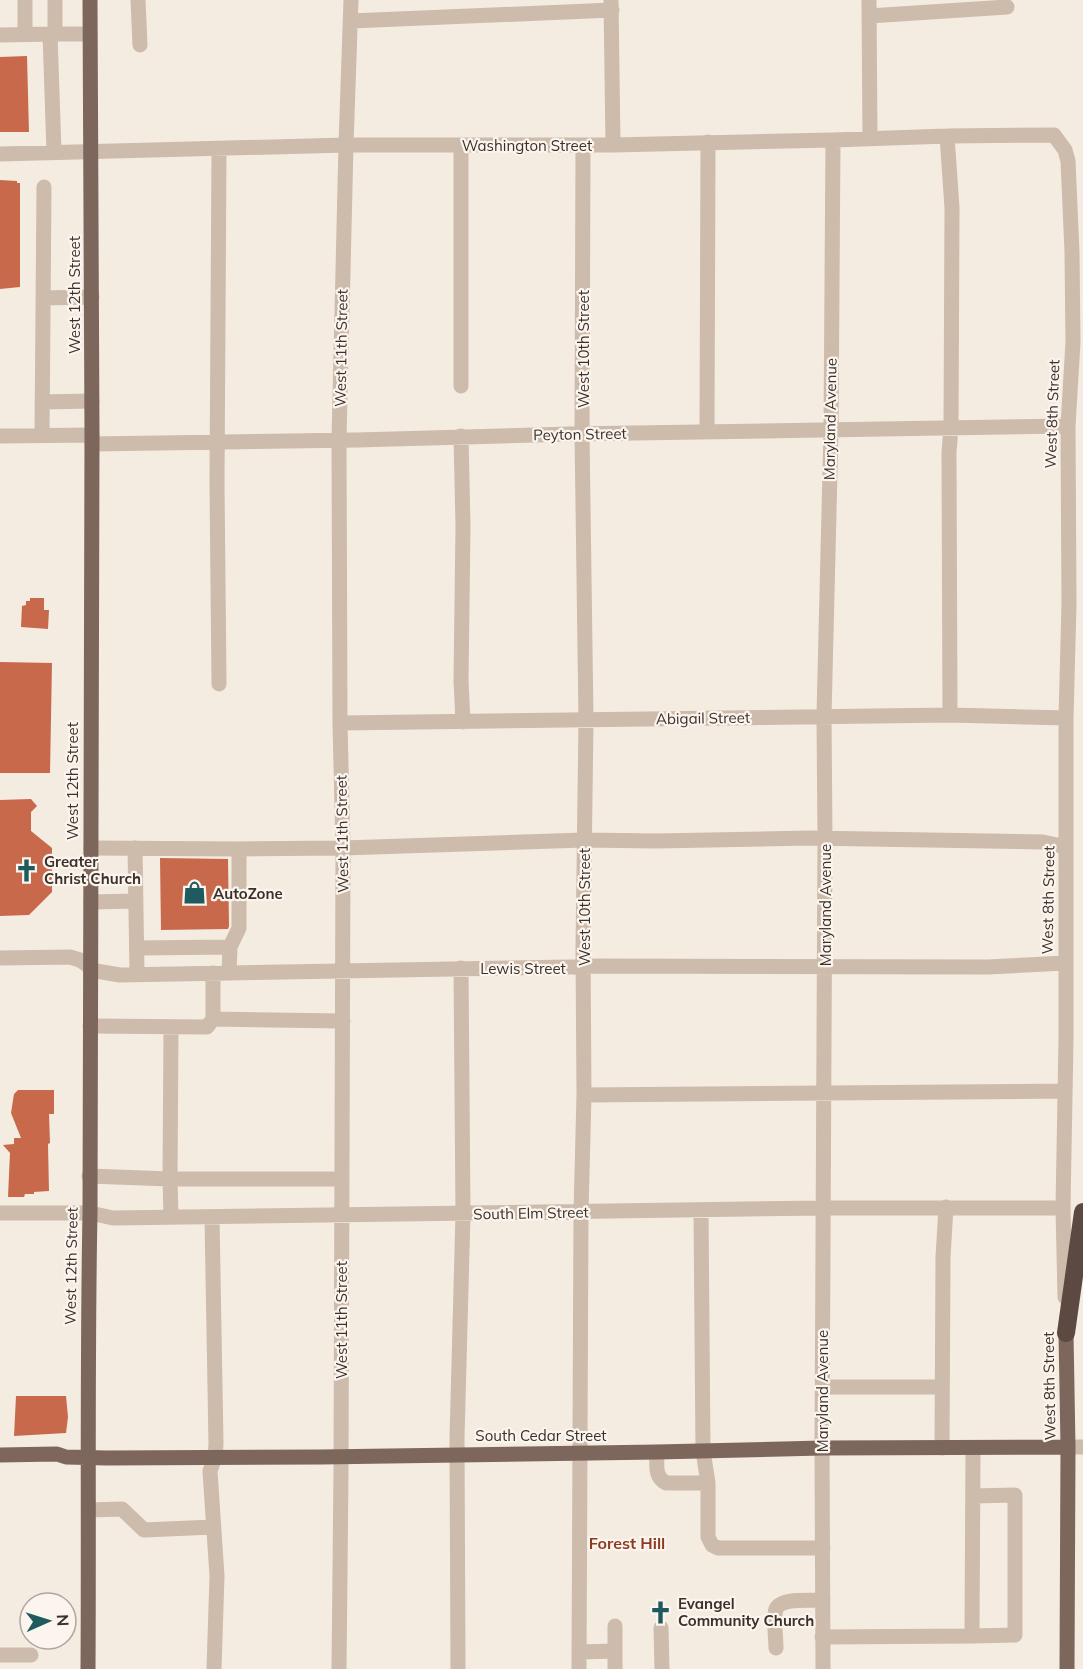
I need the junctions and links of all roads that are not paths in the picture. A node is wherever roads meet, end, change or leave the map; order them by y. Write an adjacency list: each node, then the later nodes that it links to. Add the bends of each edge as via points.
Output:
1 (25, 0): 11 (street)
2 (55, 0): 12 (street)
3 (90, 0): 13 (main road, West 12th Street)
4 (138, 0): 15 (street)
5 (351, 0): 10 (street, West 11th Street)
6 (869, 0): 9 (street)
7 (612, 5): 10 (street); 24 (street)
8 (1006, 7): 9 (street)
9 (869, 16): 18 (street)
10 (351, 21): 21 (street, West 11th Street)
11 (25, 34): 12 (street); 14 (street)
12 (53, 34): 13 (street); 27 (street)
13 (90, 34): 26 (main road, West 12th Street)
14 (0, 35)
15 (140, 45)
16 (1054, 135): 17 (street, Washington Street); 35 (street, West 8th Street, via 1068,161 1072,252)
17 (947, 136): 18 (street, Washington Street); 36 (street, via 952,208)
18 (870, 138): 19 (street, Washington Street)
19 (833, 140): 20 (street, Washington Street); 37 (street, Maryland Avenue)
20 (708, 142): 24 (street, Washington Street); 38 (street)
21 (346, 145): 22 (street, Washington Street); 25 (street, Washington Street); 43 (street, West 11th Street)
22 (461, 145): 23 (street, Washington Street); 32 (street)
23 (583, 145): 24 (street, Washington Street); 39 (street, West 10th Street)
24 (613, 145)
25 (219, 149): 26 (street, Washington Street); 45 (street)
26 (91, 151): 27 (street, Washington Street); 30 (main road, West 12th Street)
27 (54, 152): 28 (street, Washington Street)
28 (0, 154)
29 (44, 187): 31 (street)
30 (92, 297): 31 (street); 33 (main road, West 12th Street)
31 (43, 298): 34 (street)
32 (461, 386)
33 (92, 401): 34 (street); 44 (main road, West 12th Street)
34 (42, 402): 40 (street)
35 (1068, 426): 36 (street, Peyton Street); 49 (street, West 8th Street)
36 (951, 428): 37 (street, Peyton Street); 47 (street)
37 (831, 430): 38 (street, Peyton Street); 48 (street, Maryland Avenue)
38 (707, 431): 39 (street, Peyton Street)
39 (582, 434): 42 (street, Peyton Street); 50 (street, West 10th Street)
40 (42, 435): 41 (street, Peyton Street); 44 (street, Peyton Street)
41 (0, 436)
42 (461, 436): 43 (street, Peyton Street); 51 (street)
43 (339, 439): 45 (street, Peyton Street); 52 (street, West 11th Street)
44 (92, 440): 45 (street, Peyton Street); 56 (main road, West 12th Street)
45 (218, 442): 46 (street)
46 (219, 684)
47 (950, 715): 48 (street, Abigail Street); 49 (street, Abigail Street)
48 (824, 716): 50 (street, Abigail Street); 53 (street, Maryland Avenue)
49 (1066, 718): 55 (street, West 8th Street)
50 (585, 720): 51 (street, Abigail Street); 54 (street, West 10th Street)
51 (463, 722): 52 (street, Abigail Street)
52 (340, 723): 58 (street, West 11th Street)
53 (825, 839): 54 (street); 55 (street, via 1043,842); 68 (street, Maryland Avenue)
54 (584, 840): 58 (street); 67 (street, West 10th Street)
55 (1066, 847): 65 (street, West 8th Street)
56 (91, 848): 57 (street); 61 (main road, West 12th Street)
57 (135, 848): 59 (street); 60 (street)
58 (343, 848): 59 (street); 70 (street, West 11th Street)
59 (239, 849): 62 (street, via 239,928)
60 (136, 901): 61 (street); 63 (street)
61 (91, 902): 66 (main road, West 12th Street)
62 (230, 947): 63 (street); 71 (street)
63 (137, 948): 72 (street)
64 (0, 958): 66 (street, Lewis Street, via 70,957)
65 (1065, 963): 68 (street, Lewis Street, via 988,967); 78 (street, West 8th Street)
66 (90, 966): 72 (street, Lewis Street, via 96,971); 76 (main road, West 12th Street)
67 (584, 966): 68 (street, Lewis Street); 69 (street, Lewis Street); 80 (street, West 10th Street)
68 (824, 966): 79 (street, Maryland Avenue)
69 (461, 968): 70 (street, Lewis Street); 92 (street)
70 (343, 971): 71 (street, Lewis Street); 75 (street, West 11th Street)
71 (229, 973): 73 (street, Lewis Street)
72 (137, 974): 73 (street, Lewis Street)
73 (213, 974): 74 (street)
74 (213, 1019): 75 (street); 77 (street, via 207,1027)
75 (343, 1021): 83 (street, West 11th Street)
76 (90, 1026): 77 (street); 81 (main road, West 12th Street)
77 (171, 1027): 82 (street)
78 (1064, 1091): 79 (street); 86 (street, West 8th Street)
79 (823, 1094): 80 (street); 85 (street, Maryland Avenue)
80 (584, 1095): 88 (street, West 10th Street)
81 (89, 1176): 82 (street); 90 (main road, West 12th Street)
82 (170, 1179): 83 (street); 94 (street)
83 (342, 1179): 93 (street, West 11th Street)
84 (946, 1207): 85 (street, South Elm Street); 86 (street, South Elm Street); 98 (street)
85 (824, 1208): 87 (street, South Elm Street); 97 (street, Maryland Avenue)
86 (1063, 1208): 96 (street, West 8th Street)
87 (701, 1210): 88 (street, South Elm Street); 103 (street)
88 (581, 1212): 92 (street, South Elm Street); 105 (street, West 10th Street)
89 (1083, 1212): 96 (highway)
90 (90, 1213): 91 (street, South Elm Street); 94 (street, South Elm Street, via 113,1218); 109 (main road, West 12th Street)
91 (0, 1214)
92 (464, 1214): 93 (street, South Elm Street); 106 (street)
93 (341, 1216): 95 (street, South Elm Street); 108 (street, West 11th Street)
94 (171, 1217): 95 (street, South Elm Street)
95 (212, 1217): 110 (street)
96 (1066, 1333): 99 (main road, West 8th Street)
97 (822, 1387): 98 (street); 100 (street, Maryland Avenue)
98 (942, 1387): 101 (street)
99 (1075, 1447): 102 (main road, South Cedar Street); 134 (main road, West 8th Street)
100 (822, 1448): 101 (main road, South Cedar Street); 103 (main road, South Cedar Street); 115 (street, Maryland Avenue)
101 (942, 1448): 102 (main road, South Cedar Street)
102 (973, 1448): 112 (street)
103 (703, 1451): 104 (main road, South Cedar Street); 111 (street)
104 (657, 1452): 105 (main road, South Cedar Street); 111 (street, via 657,1475 661,1481)
105 (580, 1453): 106 (main road, South Cedar Street); 123 (street, West 10th Street)
106 (457, 1454): 108 (main road, South Cedar Street); 129 (street)
107 (0, 1455): 109 (main road, South Cedar Street)
108 (341, 1456): 110 (main road, South Cedar Street); 128 (street, West 11th Street)
109 (89, 1457): 110 (main road, South Cedar Street); 113 (main road, West 12th Street)
110 (215, 1457): 114 (street, via 210,1471)
111 (708, 1483): 115 (street, via 708,1537 712,1545)
112 (973, 1496): 119 (street); 119 (street, via 1015,1495 1015,1635)
113 (89, 1510): 114 (street, via 123,1509 144,1530); 126 (main road, West 12th Street)
114 (213, 1527): 127 (street, via 217,1576)
115 (823, 1548): 116 (street, Maryland Avenue)
116 (823, 1600): 120 (street, Maryland Avenue); 121 (street, via 789,1600 780,1604 776,1609)
117 (615, 1626): 122 (street)
118 (662, 1628): 132 (street)
119 (972, 1636): 120 (street)
120 (822, 1637): 133 (street, Maryland Avenue)
121 (776, 1648)
122 (615, 1651): 123 (street); 131 (street)
123 (579, 1652): 130 (street, West 10th Street)
124 (0, 1655): 125 (street)
125 (31, 1655)
126 (88, 1669)
127 (214, 1669)
128 (339, 1669)
129 (458, 1669)
130 (579, 1669)
131 (615, 1669)
132 (662, 1669)
133 (823, 1669)
134 (1067, 1669)

